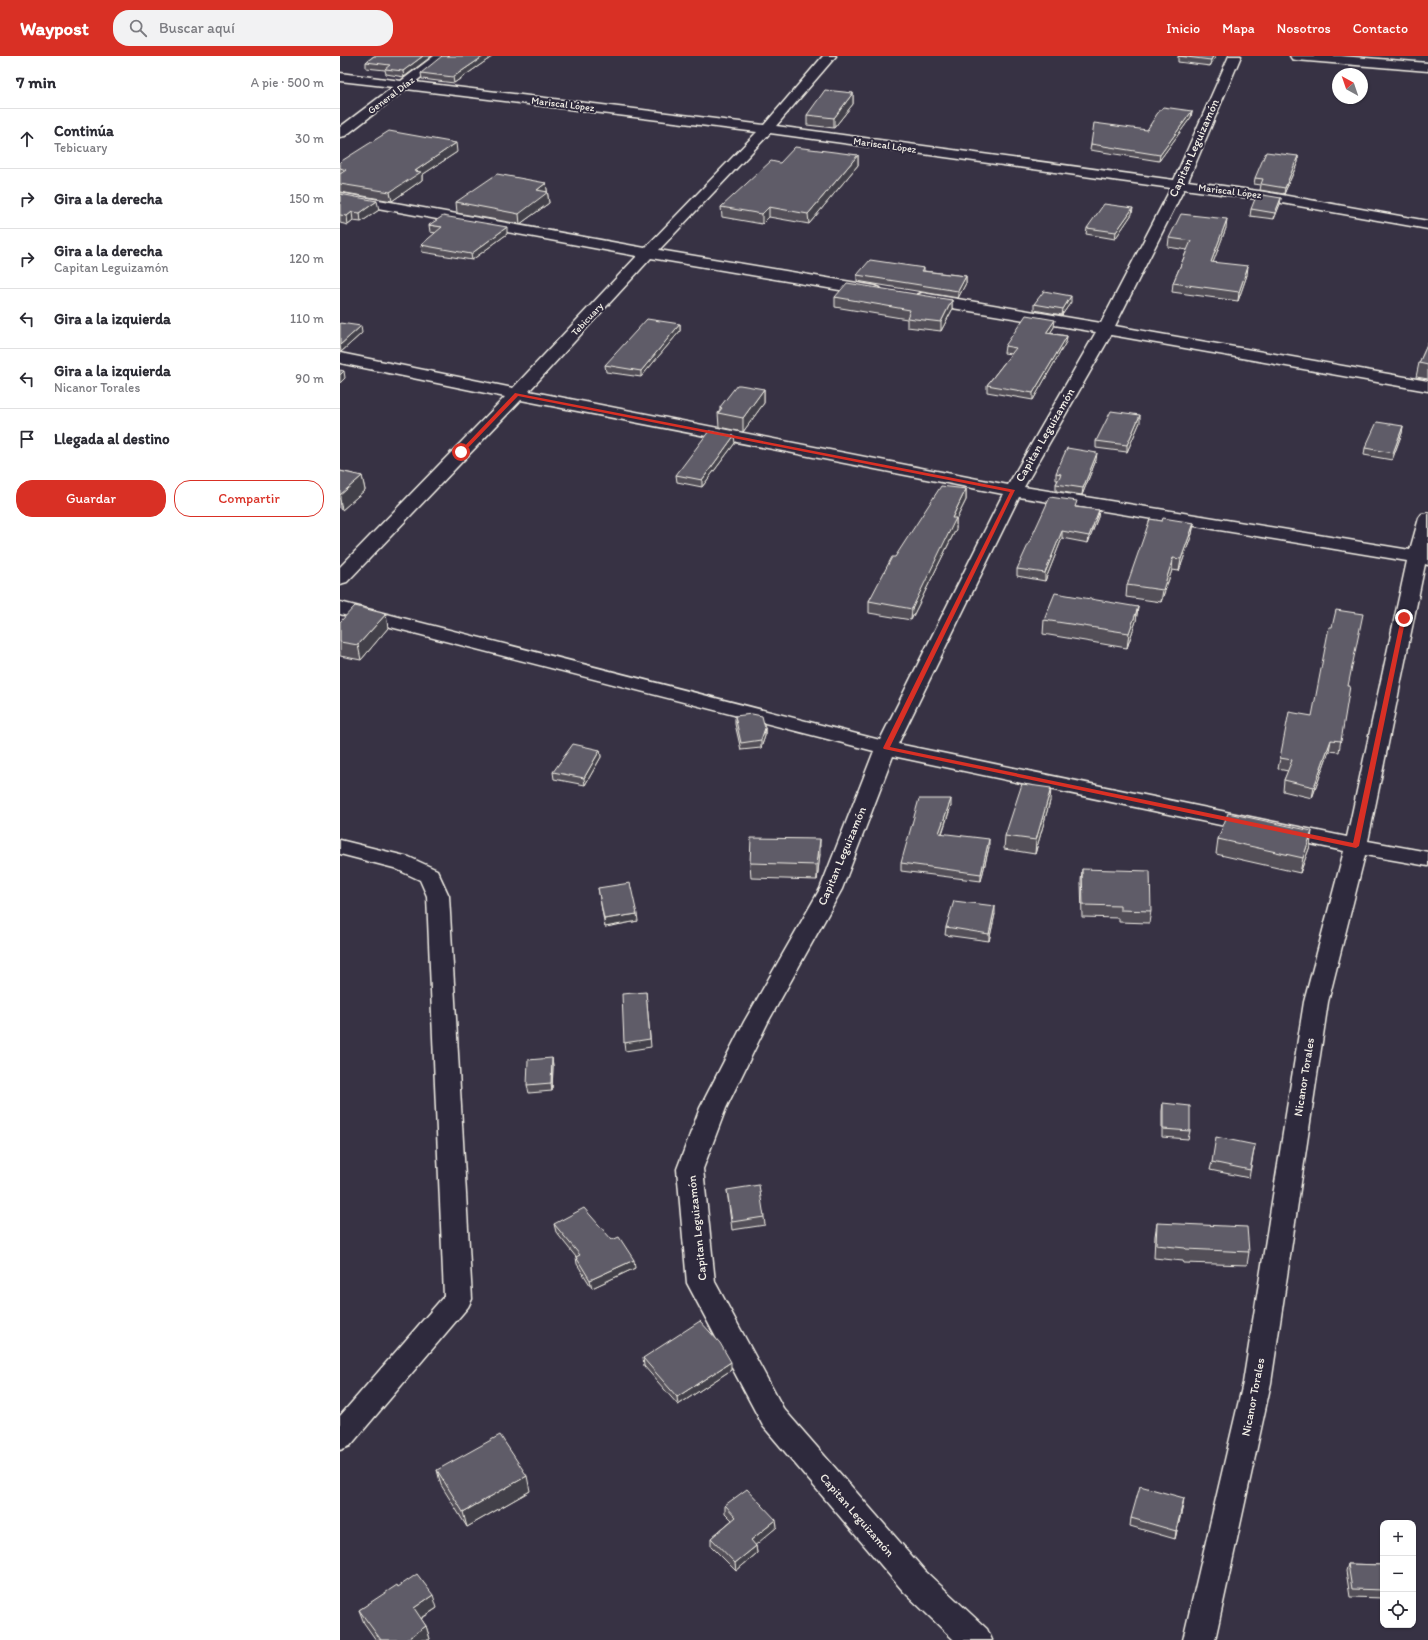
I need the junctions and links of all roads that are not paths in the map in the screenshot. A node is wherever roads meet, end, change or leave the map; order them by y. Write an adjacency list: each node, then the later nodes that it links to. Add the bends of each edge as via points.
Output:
1 (442, 56): 7 (street, General Díaz)
2 (830, 56): 8 (street, Tebicuary)
3 (1235, 56): 10 (street, Capitan Leguizamón)
4 (1296, 56): 5 (street)
5 (1428, 67)
6 (340, 77): 7 (street, Mariscal López)
7 (405, 84): 8 (street, Mariscal López); 9 (street, General Díaz)
8 (767, 129): 10 (street, Mariscal López); 13 (street, Tebicuary)
9 (340, 133)
10 (1178, 185): 12 (street, Mariscal López, via 1265,196); 16 (street, Capitan Leguizamón)
11 (340, 197): 13 (street)
12 (1428, 225)
13 (648, 253): 14 (street); 19 (street, Tebicuary)
14 (889, 293)
15 (904, 295): 16 (street)
16 (1106, 329): 18 (street); 20 (street, Capitan Leguizamón)
17 (340, 358): 19 (street)
18 (1428, 386)
19 (517, 394): 20 (street); 23 (street, Tebicuary)
20 (1013, 491): 22 (street); 25 (street, Capitan Leguizamón)
21 (1428, 518): 22 (street, Nicanor Torales)
22 (1422, 559): 26 (street, Nicanor Torales)
23 (340, 578)
24 (340, 608): 25 (street)
25 (886, 748): 26 (street); 30 (street, Capitan Leguizamón, via 831,889 756,1022 716,1100 690,1169 701,1283 773,1417 914,1581)
26 (1356, 846): 28 (street); 31 (street, Nicanor Torales, via 1316,1002 1257,1383)
27 (340, 847): 29 (street, via 401,862 429,876 438,896 458,1299)
28 (1428, 858)
29 (340, 1437)
30 (976, 1640)
31 (1199, 1640)

